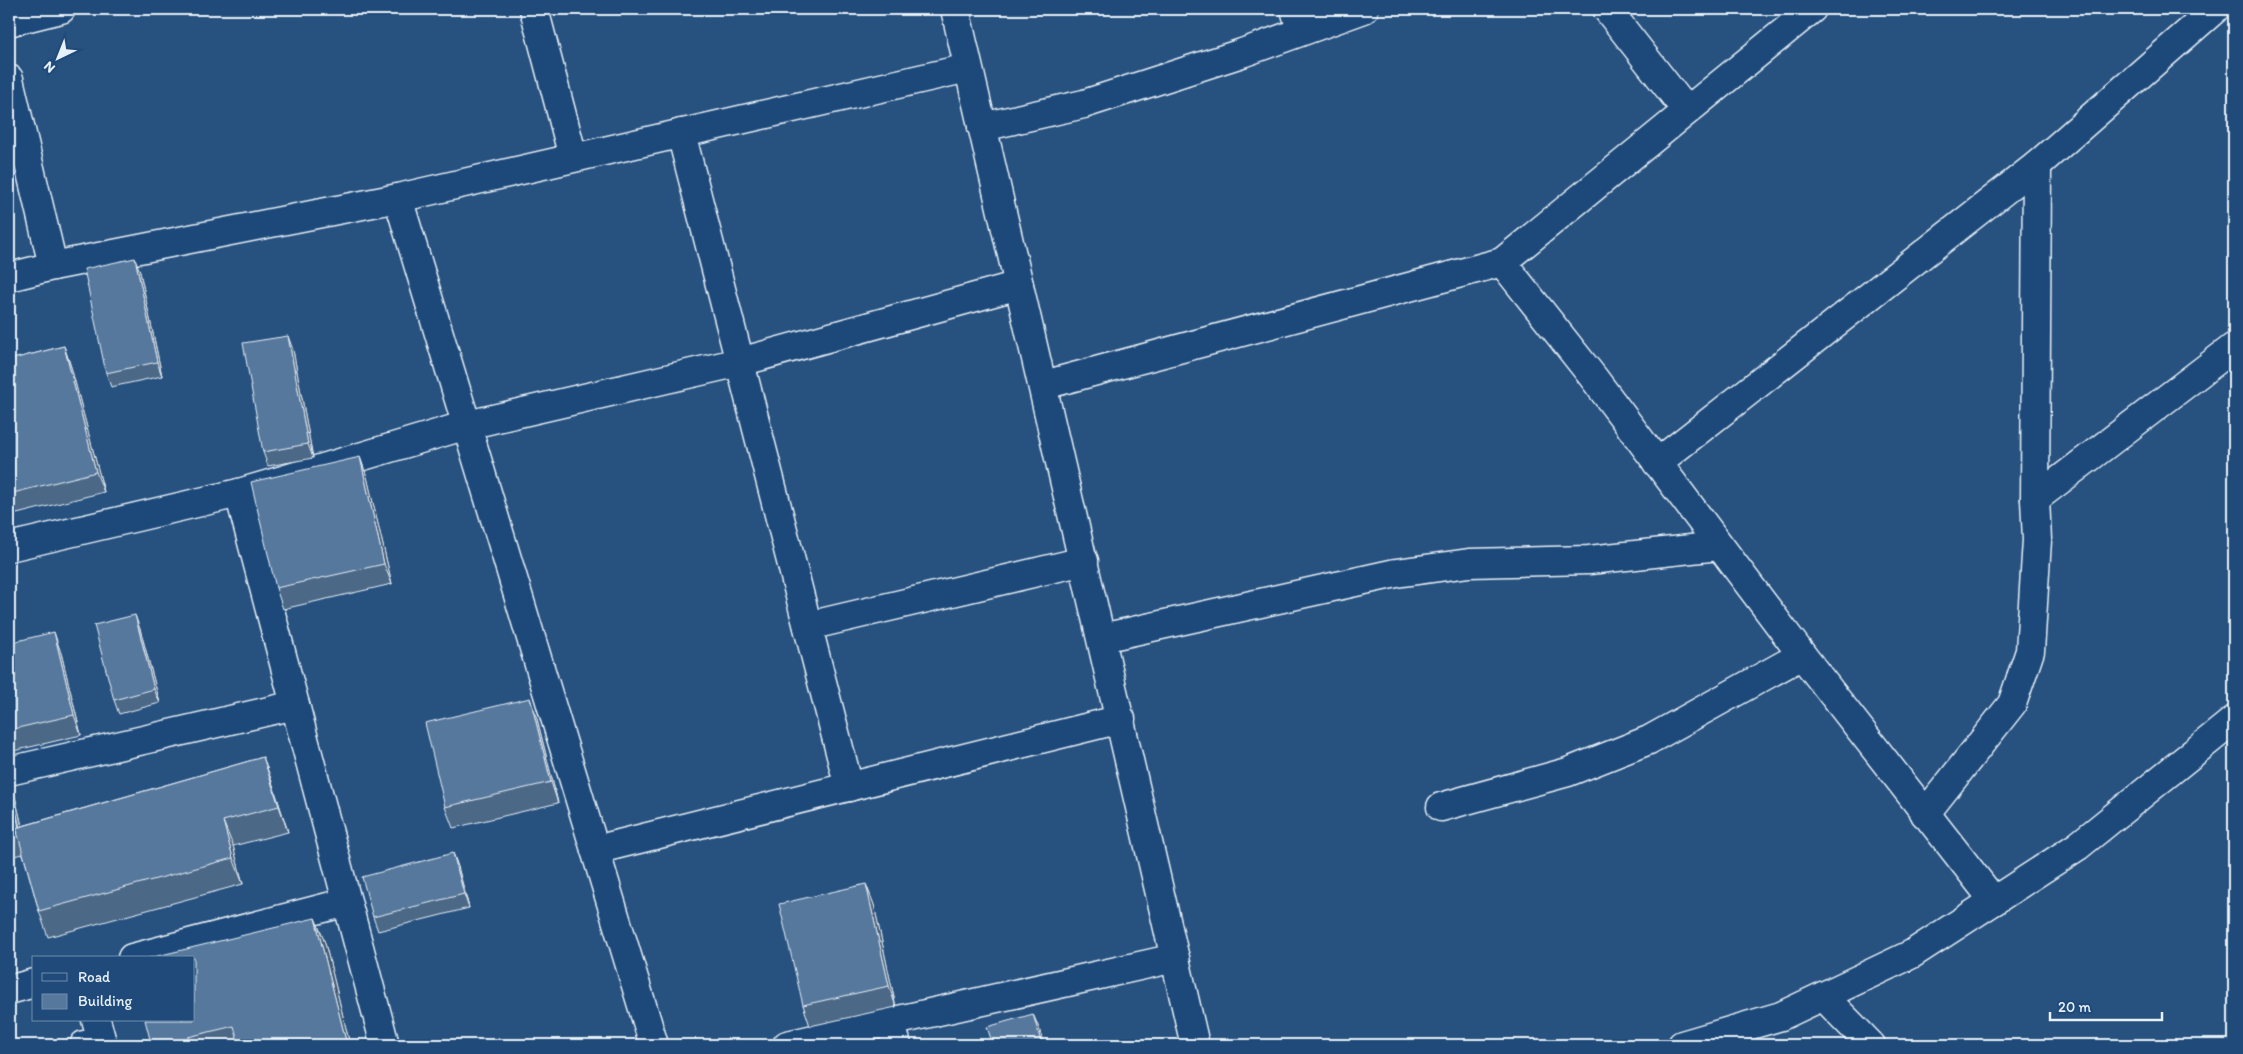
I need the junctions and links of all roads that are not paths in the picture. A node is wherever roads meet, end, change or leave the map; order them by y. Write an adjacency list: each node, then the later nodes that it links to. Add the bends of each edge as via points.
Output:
1 (61, 9): 9 (street)
2 (534, 9): 15 (street)
3 (955, 9): 10 (street)
4 (1364, 9): 8 (street)
5 (1607, 9): 12 (street)
6 (1812, 9): 12 (street)
7 (2216, 9): 16 (street)
8 (1298, 20): 13 (street, via 1084,104)
9 (9, 22)
10 (968, 68): 13 (street); 14 (street)
11 (9, 79): 19 (street)
12 (1686, 110): 18 (street)
13 (982, 127): 21 (street)
14 (682, 133): 15 (street); 23 (street)
15 (573, 157): 17 (street)
16 (2037, 165): 26 (street); 28 (street)
17 (398, 198): 19 (street); 25 (street)
18 (1502, 262): 24 (street); 26 (street)
19 (54, 266): 20 (street)
20 (9, 277)
21 (1019, 285): 23 (street); 24 (street)
22 (2234, 347): 28 (street)
23 (740, 362): 25 (street); 32 (street)
24 (1044, 385): 31 (street)
25 (467, 425): 27 (street); 42 (street)
26 (1657, 463): 29 (street)
27 (239, 493): 30 (street); 35 (street)
28 (2036, 500): 41 (street, via 2038,540 2030,650 2012,704)
29 (1719, 546): 33 (street, via 1589,560 1469,563 1396,573); 34 (street)
30 (9, 547)
31 (1084, 561): 32 (street); 33 (street)
32 (808, 626): 39 (street)
33 (1102, 638): 36 (street)
34 (1802, 655): 40 (street, via 1649,740 1568,772); 41 (street)
35 (295, 705): 38 (street); 44 (street)
36 (1121, 719): 39 (street); 46 (street)
37 (2234, 720): 43 (street, via 2078,846)
38 (9, 771)
39 (850, 787): 42 (street)
40 (1441, 807)
41 (1925, 814): 43 (street)
42 (595, 850): 54 (street)
43 (1994, 901): 49 (street, via 1912,954)
44 (347, 902): 45 (street); 53 (street)
45 (140, 956)
46 (1175, 958): 51 (street); 56 (street)
47 (32, 984): 48 (street)
48 (9, 990)
49 (1823, 996): 57 (street, via 1781,1016); 58 (street)
50 (97, 1022): 52 (street, via 102,1042)
51 (894, 1033): 55 (street)
52 (84, 1045)
53 (385, 1045)
54 (654, 1045)
55 (787, 1045)
56 (1195, 1045)
57 (1682, 1045)
58 (1871, 1045)

